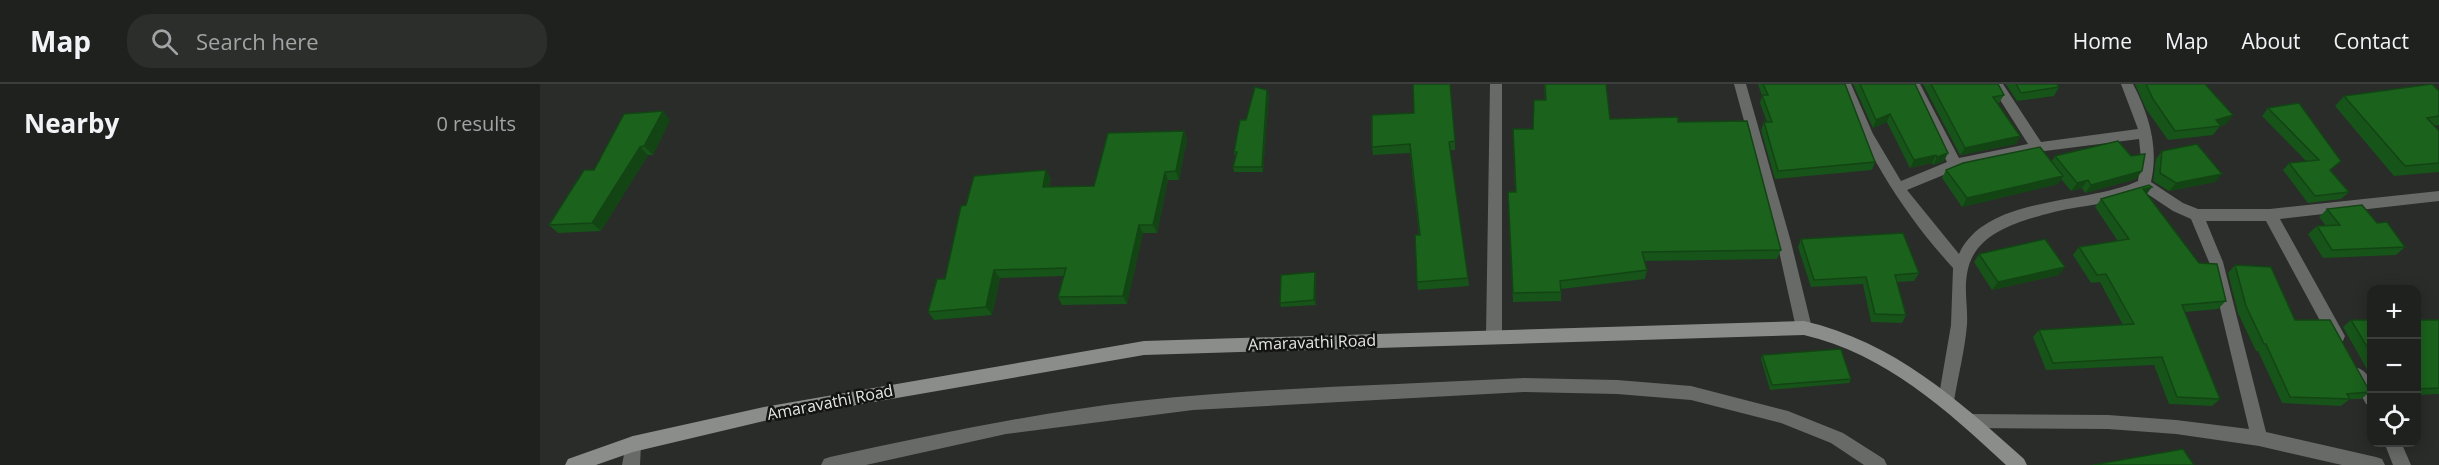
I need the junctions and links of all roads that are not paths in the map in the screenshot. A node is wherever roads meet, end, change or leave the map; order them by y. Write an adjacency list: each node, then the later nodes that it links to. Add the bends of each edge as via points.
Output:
1 (1496, 84): 17 (street)
2 (1740, 84): 16 (street)
3 (1845, 84): 11 (street, via 1875,150)
4 (1914, 84): 9 (street)
5 (1996, 84): 8 (street)
6 (2127, 84): 7 (street)
7 (2146, 133): 8 (street); 10 (street, via 2149,168)
8 (2037, 147): 9 (street)
9 (1955, 164): 11 (street)
10 (2144, 184): 13 (street); 15 (street, via 2130,192 2088,198 1996,225 1980,234 1969,247)
11 (1898, 188): 15 (street, via 1923,225)
12 (2439, 196): 14 (street)
13 (2197, 215): 14 (street); 21 (street, via 2216,262)
14 (2270, 215): 18 (street)
15 (1961, 267): 19 (street, via 1958,326)
16 (1804, 328): 17 (main road, Amaravathi Road); 19 (main road, Amaravathi Road, via 1861,346 1901,368)
17 (1494, 336): 22 (main road, Amaravathi Road, via 1144,348 851,398)
18 (2369, 393)
19 (1946, 401): 20 (main road, Amaravathi Road)
20 (1970, 421): 21 (street, via 2108,422); 28 (main road, Amaravathi Road)
21 (2259, 438): 29 (street)
22 (633, 444): 24 (main road, Amaravathi Road); 25 (street)
23 (2394, 447): 30 (street)
24 (574, 465)
25 (631, 465)
26 (830, 465): 27 (street, via 1006,428 1136,408 1524,385 1691,393 1782,416 1837,438)
27 (1878, 465)
28 (2018, 465)
29 (2376, 465)
30 (2402, 465)

